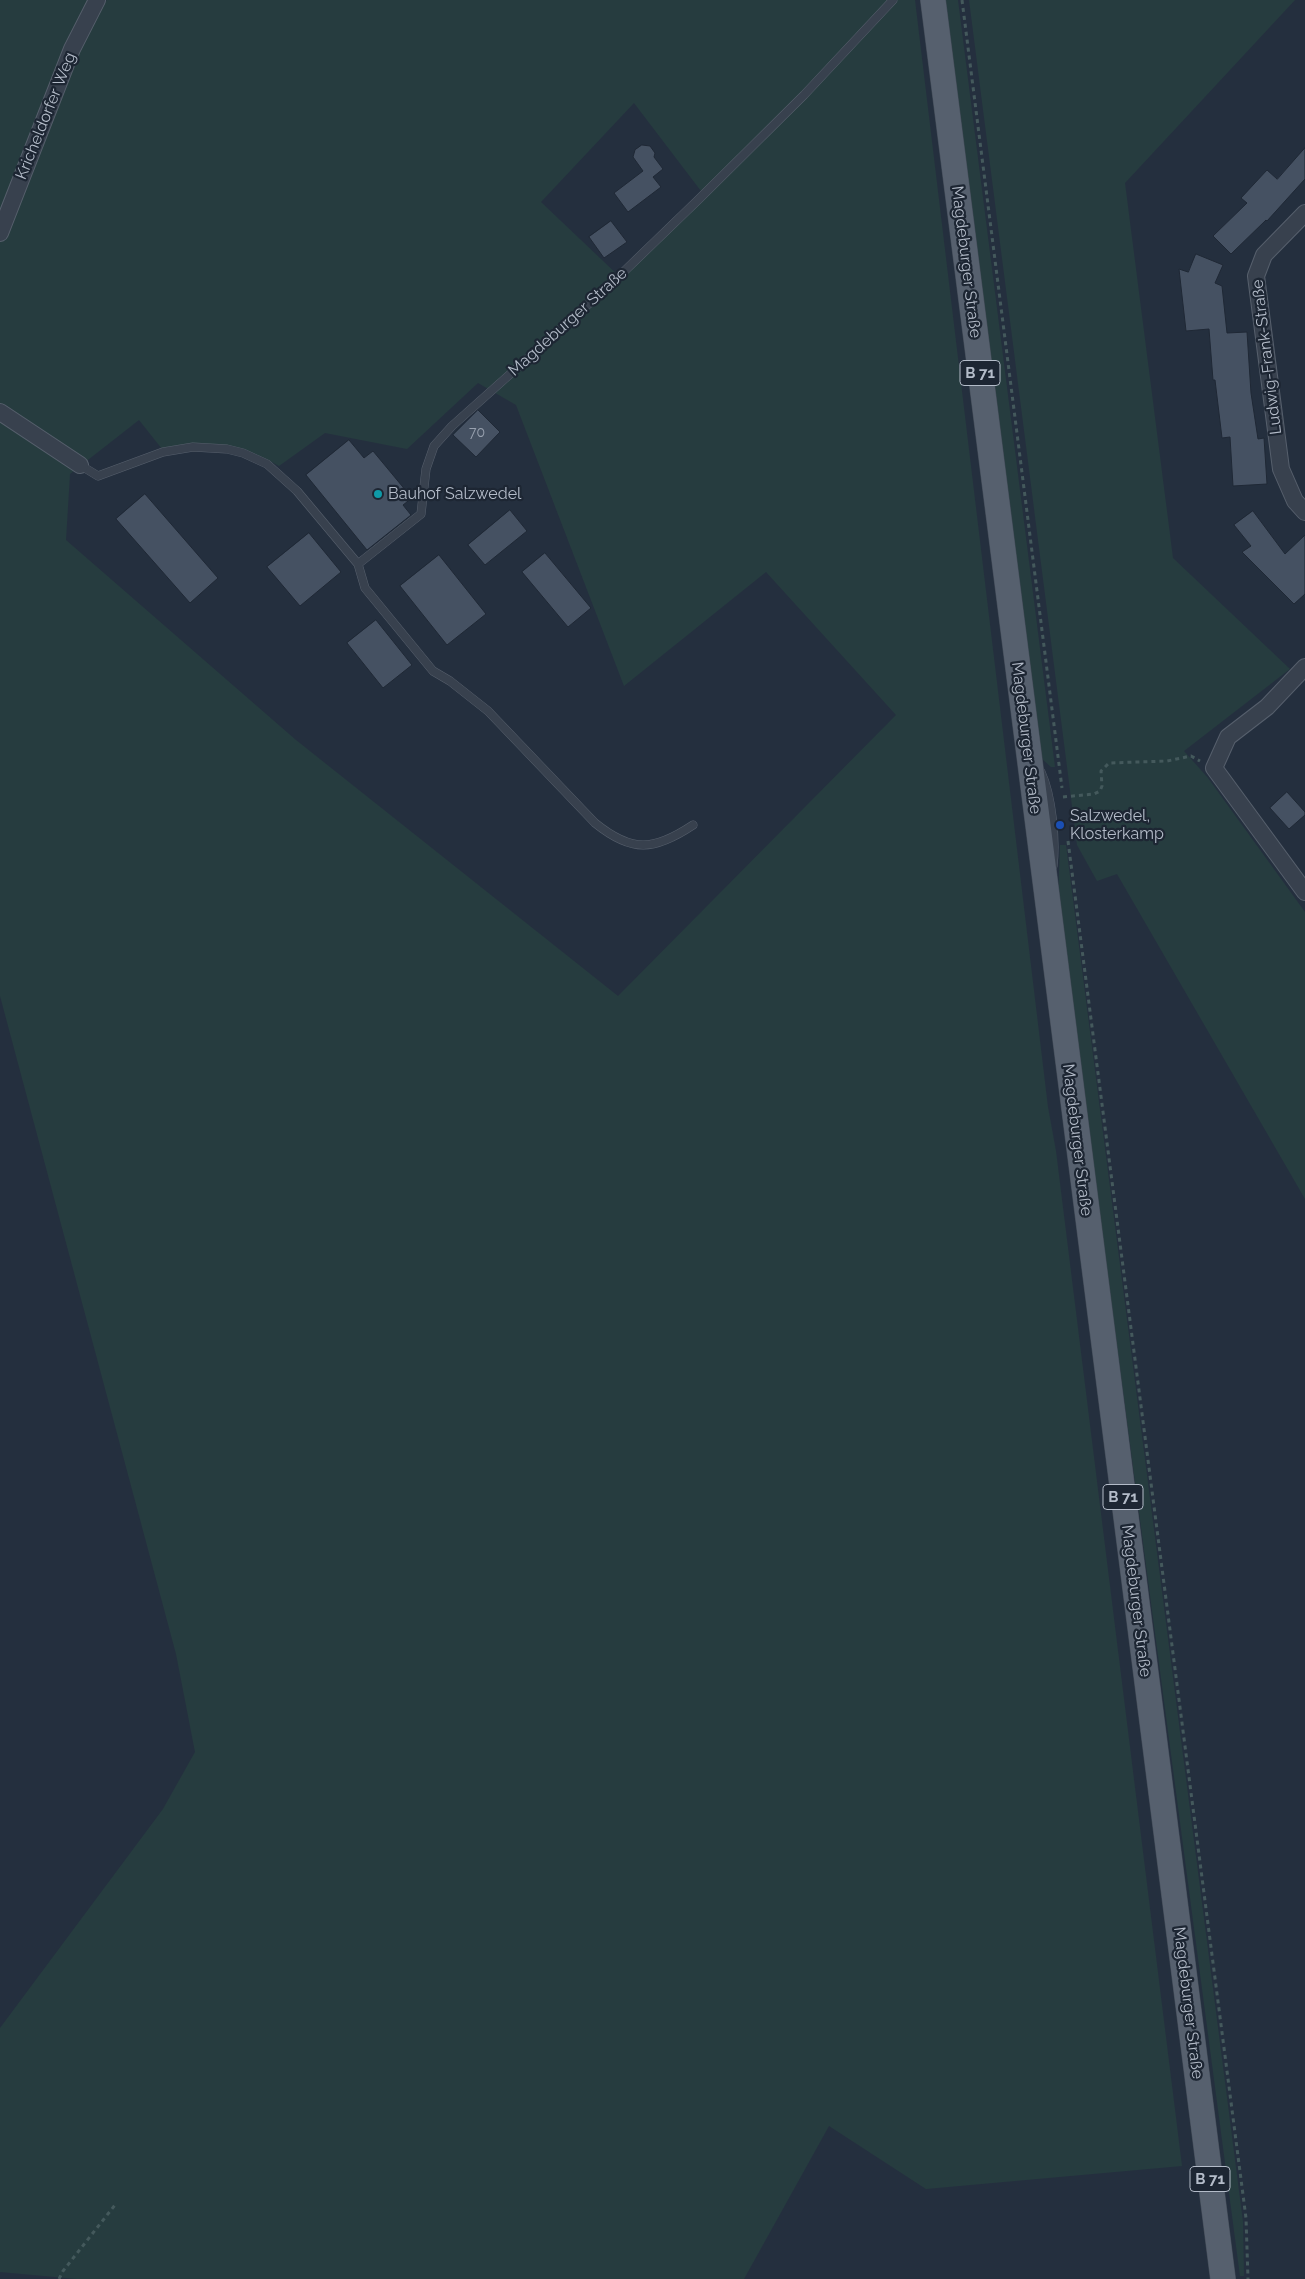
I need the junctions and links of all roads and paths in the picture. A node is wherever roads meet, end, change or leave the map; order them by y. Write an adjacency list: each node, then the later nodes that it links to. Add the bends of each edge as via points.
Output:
1 (97, 0): 6 (street, Kricheldorfer Weg, via 72,49)
2 (893, 0): 10 (lane, Magdeburger Straße, via 693,205 611,284 474,404 434,446 426,469 421,514)
3 (933, 0): 20 (main road, Magdeburger Straße / B 71)
4 (962, 0): 13 (path)
5 (1305, 213): 9 (street, Ludwig-Frank-Straße, via 1264,255 1256,276 1281,469 1295,502)
6 (0, 233)
7 (0, 412): 8 (street)
8 (80, 465): 10 (lane, via 98,476 177,449 209,447 243,453 268,464 297,491)
9 (1305, 512)
10 (358, 564): 15 (lane, via 365,588 433,672 488,711 610,836 629,844 653,845 676,837)
11 (1305, 667): 12 (street, via 1267,707 1228,737)
12 (1214, 768): 13 (path, via 1191,756 1167,761 1109,763 1101,771 1100,791); 17 (street)
13 (1063, 796): 14 (path)
14 (1064, 806)
15 (694, 825)
16 (1068, 836): 21 (path, via 1246,2218)
17 (1305, 892)
18 (115, 2205): 19 (path)
19 (59, 2279)
20 (1223, 2279)
21 (1248, 2279)

